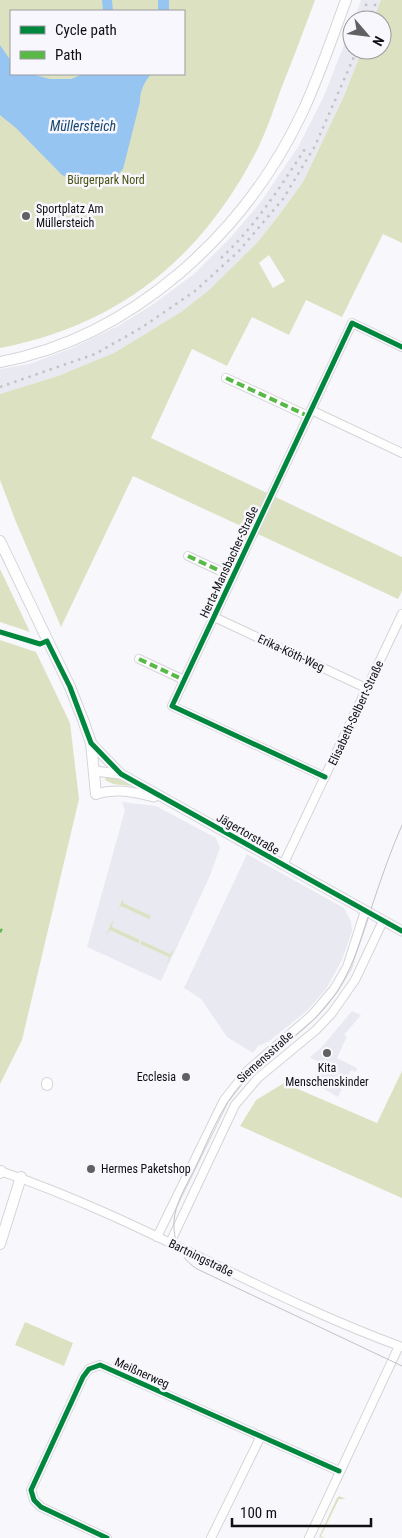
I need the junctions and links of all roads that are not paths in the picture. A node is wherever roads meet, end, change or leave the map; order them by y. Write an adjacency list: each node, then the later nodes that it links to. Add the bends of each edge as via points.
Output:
1 (346, 0): 3 (main road, via 312,90 290,136 261,183 220,234 183,270 124,314 54,347)
2 (402, 347): 5 (street, Herta-Mansbacher-Straße, via 352,323)
3 (0, 362)
4 (226, 378): 5 (street)
5 (309, 413): 6 (street); 9 (street, Herta-Mansbacher-Straße)
6 (402, 453)
7 (0, 541): 15 (main road, via 70,686)
8 (188, 556): 9 (street)
9 (233, 577): 11 (street, Herta-Mansbacher-Straße)
10 (402, 614): 14 (street, Elisabeth-Selbert-Straße)
11 (214, 617): 13 (street, Herta-Mansbacher-Straße); 14 (street, Erika-Köth-Weg)
12 (139, 658): 13 (street)
13 (184, 680): 18 (street, Herta-Mansbacher-Straße, via 172,706)
14 (368, 689): 18 (street, Elisabeth-Selbert-Straße)
15 (91, 743): 16 (main road); 17 (street, Jägertorstraße)
16 (94, 772): 17 (street, Jägertorstraße); 19 (main road)
17 (121, 774): 20 (street, Jägertorstraße)
18 (325, 777): 21 (street, Elisabeth-Selbert-Straße)
19 (96, 794): 20 (street, Jägertorstraße, via 128,791)
20 (165, 800): 21 (street, Jägertorstraße)
21 (283, 865): 22 (street, Jägertorstraße)
22 (366, 911): 23 (street, Jägertorstraße); 27 (street, Siemensstraße, via 347,967 334,989 312,1015 247,1071 224,1100)
23 (383, 920): 24 (street, Jägertorstraße); 28 (street, Siemensstraße, via 354,980 332,1014 258,1078 236,1105)
24 (402, 931)
25 (0, 1171): 26 (street, Bartningstraße)
26 (20, 1178): 27 (street, Bartningstraße, via 59,1192); 29 (main road)
27 (157, 1237): 28 (street, Bartningstraße)
28 (170, 1243): 30 (street, Bartningstraße, via 351,1329)
29 (0, 1244)
30 (401, 1347): 32 (street)
31 (261, 1436): 32 (street, Meißnerweg); 33 (street, Meißnerweg, via 100,1365 89,1369 31,1490 41,1507); 34 (street)
32 (339, 1471): 35 (street)
33 (107, 1538)
34 (211, 1538)
35 (309, 1538)

